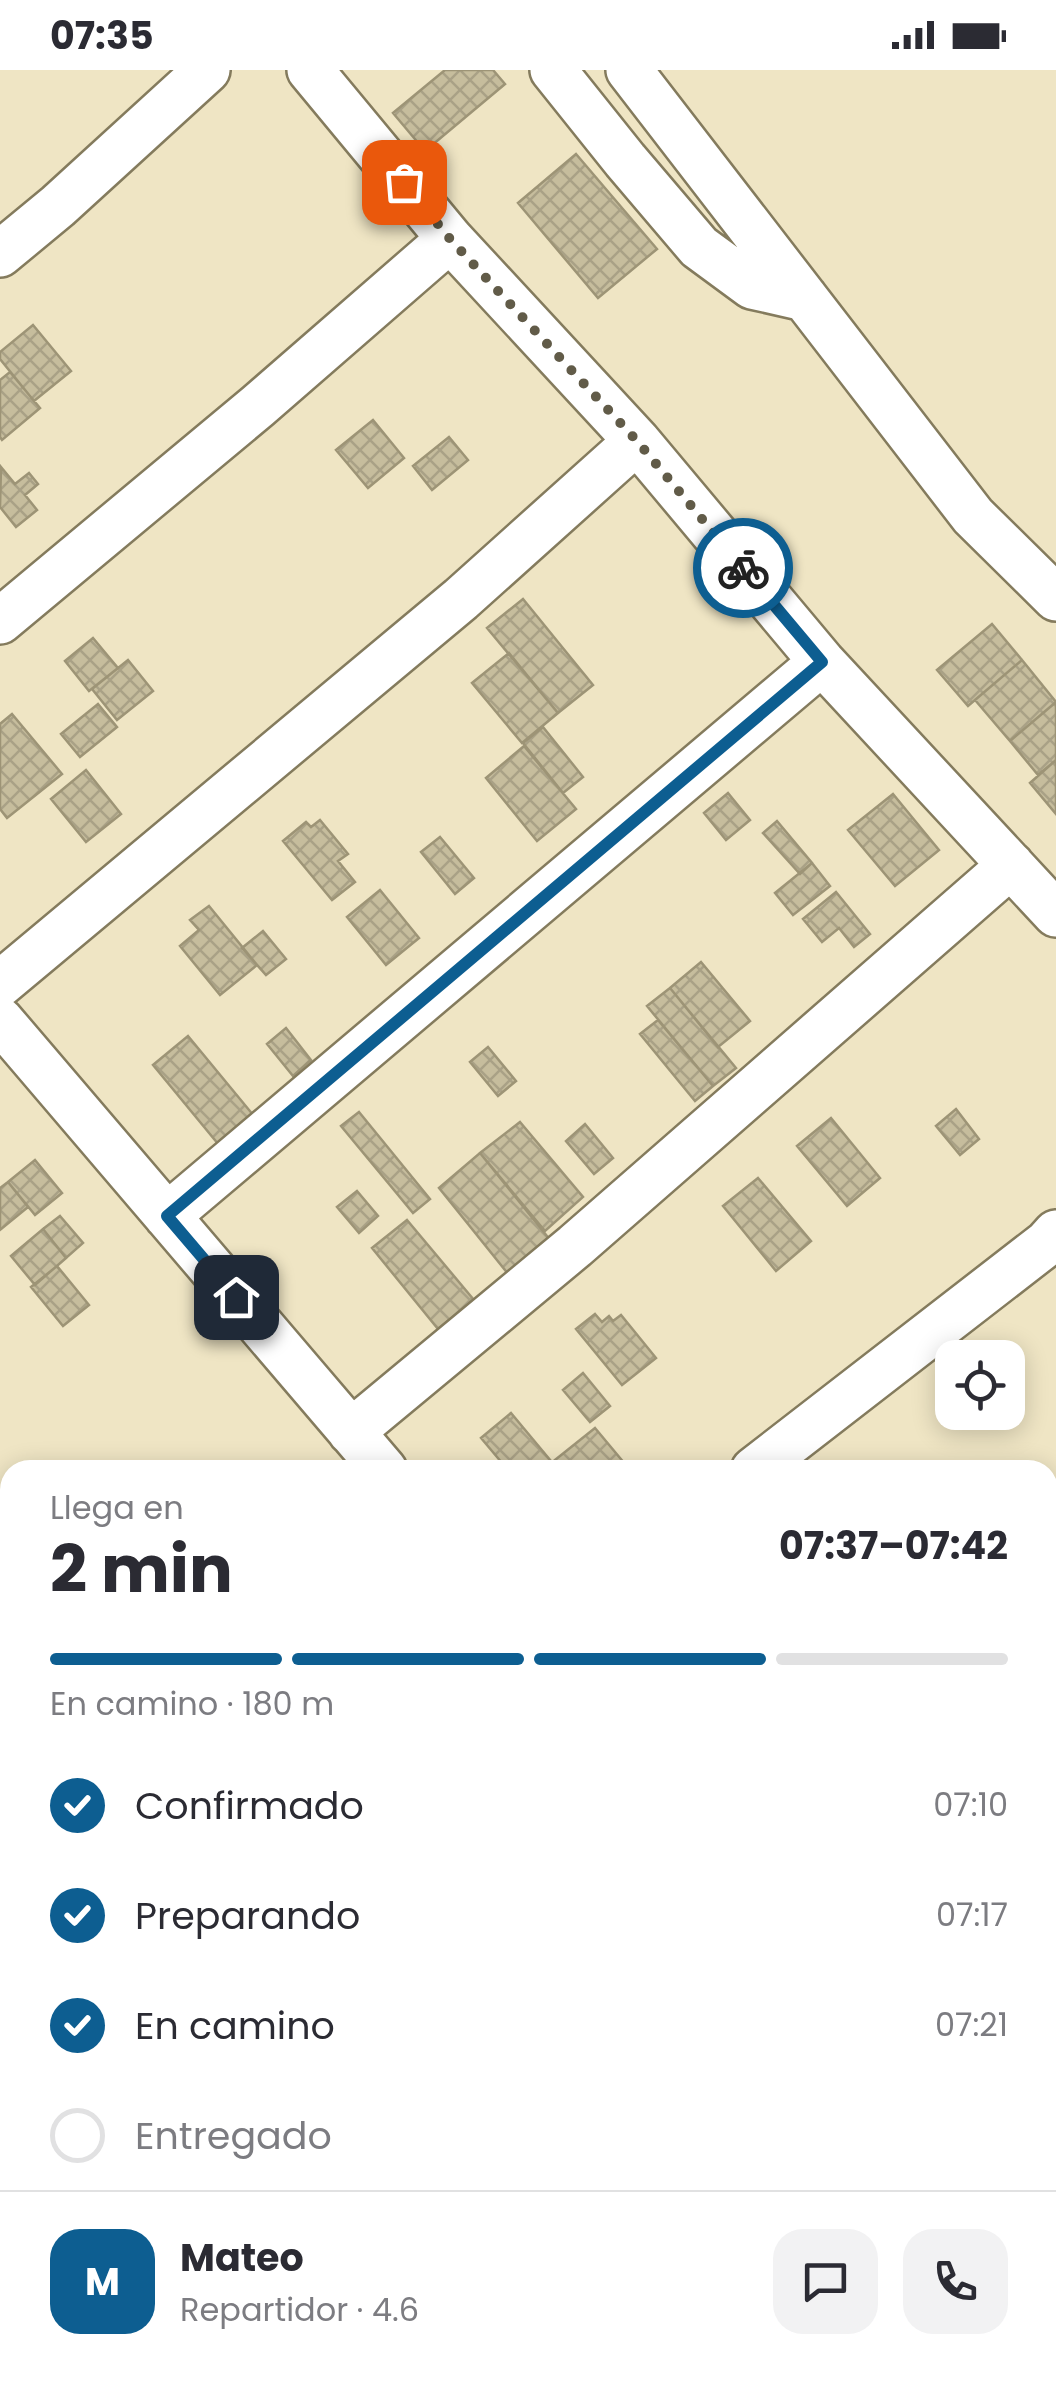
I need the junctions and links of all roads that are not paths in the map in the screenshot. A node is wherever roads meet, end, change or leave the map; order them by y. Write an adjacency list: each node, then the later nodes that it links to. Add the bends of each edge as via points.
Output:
1 (206, 70): 6 (street)
2 (310, 70): 5 (street)
3 (553, 70): 7 (street, via 699,247 752,286)
4 (629, 70): 7 (street)
5 (450, 239): 8 (street); 10 (street)
6 (0, 254)
7 (805, 298): 9 (street, via 972,516)
8 (637, 441): 11 (street); 14 (street, via 461,599)
9 (1056, 598)
10 (0, 621)
11 (822, 662): 12 (street); 16 (street)
12 (1011, 864): 13 (street); 18 (street)
13 (1056, 914)
14 (0, 984)
15 (0, 1020): 16 (street)
16 (167, 1216): 18 (street)
17 (1056, 1233): 20 (street)
18 (352, 1432): 19 (street)
19 (376, 1460)
20 (767, 1460)

